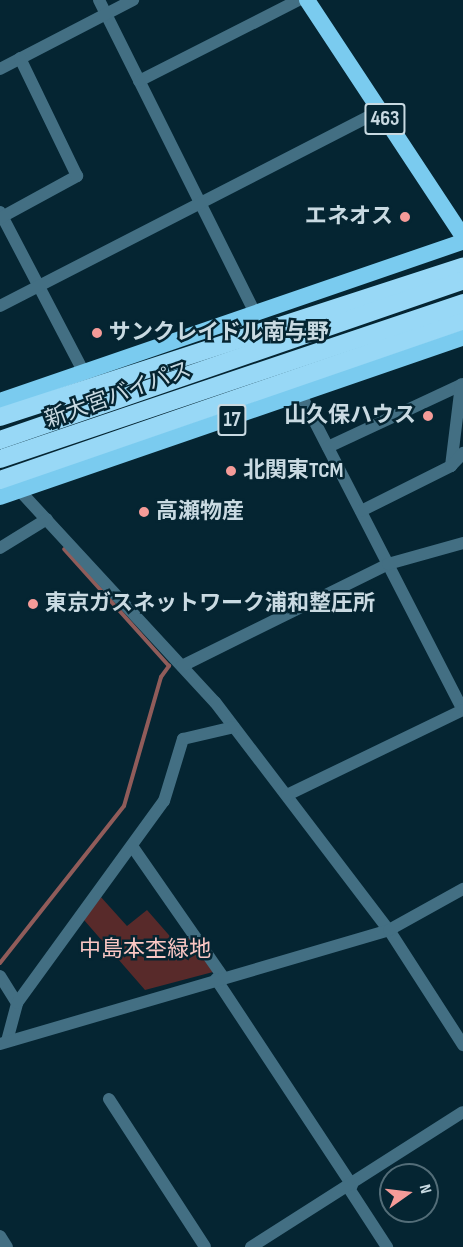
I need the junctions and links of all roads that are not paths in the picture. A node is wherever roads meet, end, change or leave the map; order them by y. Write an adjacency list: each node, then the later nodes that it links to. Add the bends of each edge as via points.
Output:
1 (99, 0): 5 (street)
2 (133, 0): 5 (street)
3 (299, 0): 8 (street)
4 (307, 0): 9 (highway, 463)
5 (106, 14): 6 (street); 8 (street)
6 (20, 58): 7 (street); 11 (street, via 77,176)
7 (0, 69)
8 (139, 81): 10 (street)
9 (380, 111): 10 (street); 12 (highway, 463)
10 (200, 202): 15 (street); 18 (street)
11 (1, 216): 15 (street)
12 (463, 237)
13 (463, 242): 18 (highway)
14 (463, 267): 25 (highway)
15 (39, 286): 17 (street); 21 (street)
16 (458, 294): 26 (highway, bridge); 29 (highway, bridge)
17 (0, 306)
18 (255, 313): 21 (highway)
19 (463, 321): 31 (highway)
20 (463, 338): 23 (highway, 17)
21 (83, 371): 24 (highway)
22 (462, 385): 27 (street); 30 (street)
23 (302, 397): 27 (street); 32 (highway, 17)
24 (0, 401)
25 (0, 417)
26 (0, 439)
27 (327, 447): 34 (street)
28 (463, 453): 30 (street)
29 (0, 460)
30 (451, 466): 34 (street)
31 (0, 480)
32 (21, 491): 33 (highway, 17); 35 (street)
33 (0, 497)
34 (361, 511): 38 (street)
35 (47, 519): 37 (street); 39 (street)
36 (463, 543): 38 (street)
37 (0, 548)
38 (388, 564): 39 (street); 40 (street)
39 (182, 666): 41 (street)
40 (462, 708): 42 (street)
41 (234, 727): 42 (street); 43 (street, via 183,739 164,801)
42 (287, 795): 45 (street)
43 (132, 846): 47 (street); 48 (street)
44 (463, 890): 45 (street)
45 (389, 930): 47 (street); 50 (street)
46 (0, 976): 48 (street)
47 (219, 978): 49 (street); 53 (street)
48 (17, 1003): 49 (street)
49 (4, 1042)
50 (463, 1045)
51 (109, 1099): 56 (street)
52 (463, 1112): 53 (street)
53 (350, 1186): 57 (street); 58 (street)
54 (0, 1236): 55 (street)
55 (7, 1247)
56 (205, 1247)
57 (251, 1247)
58 (387, 1247)

